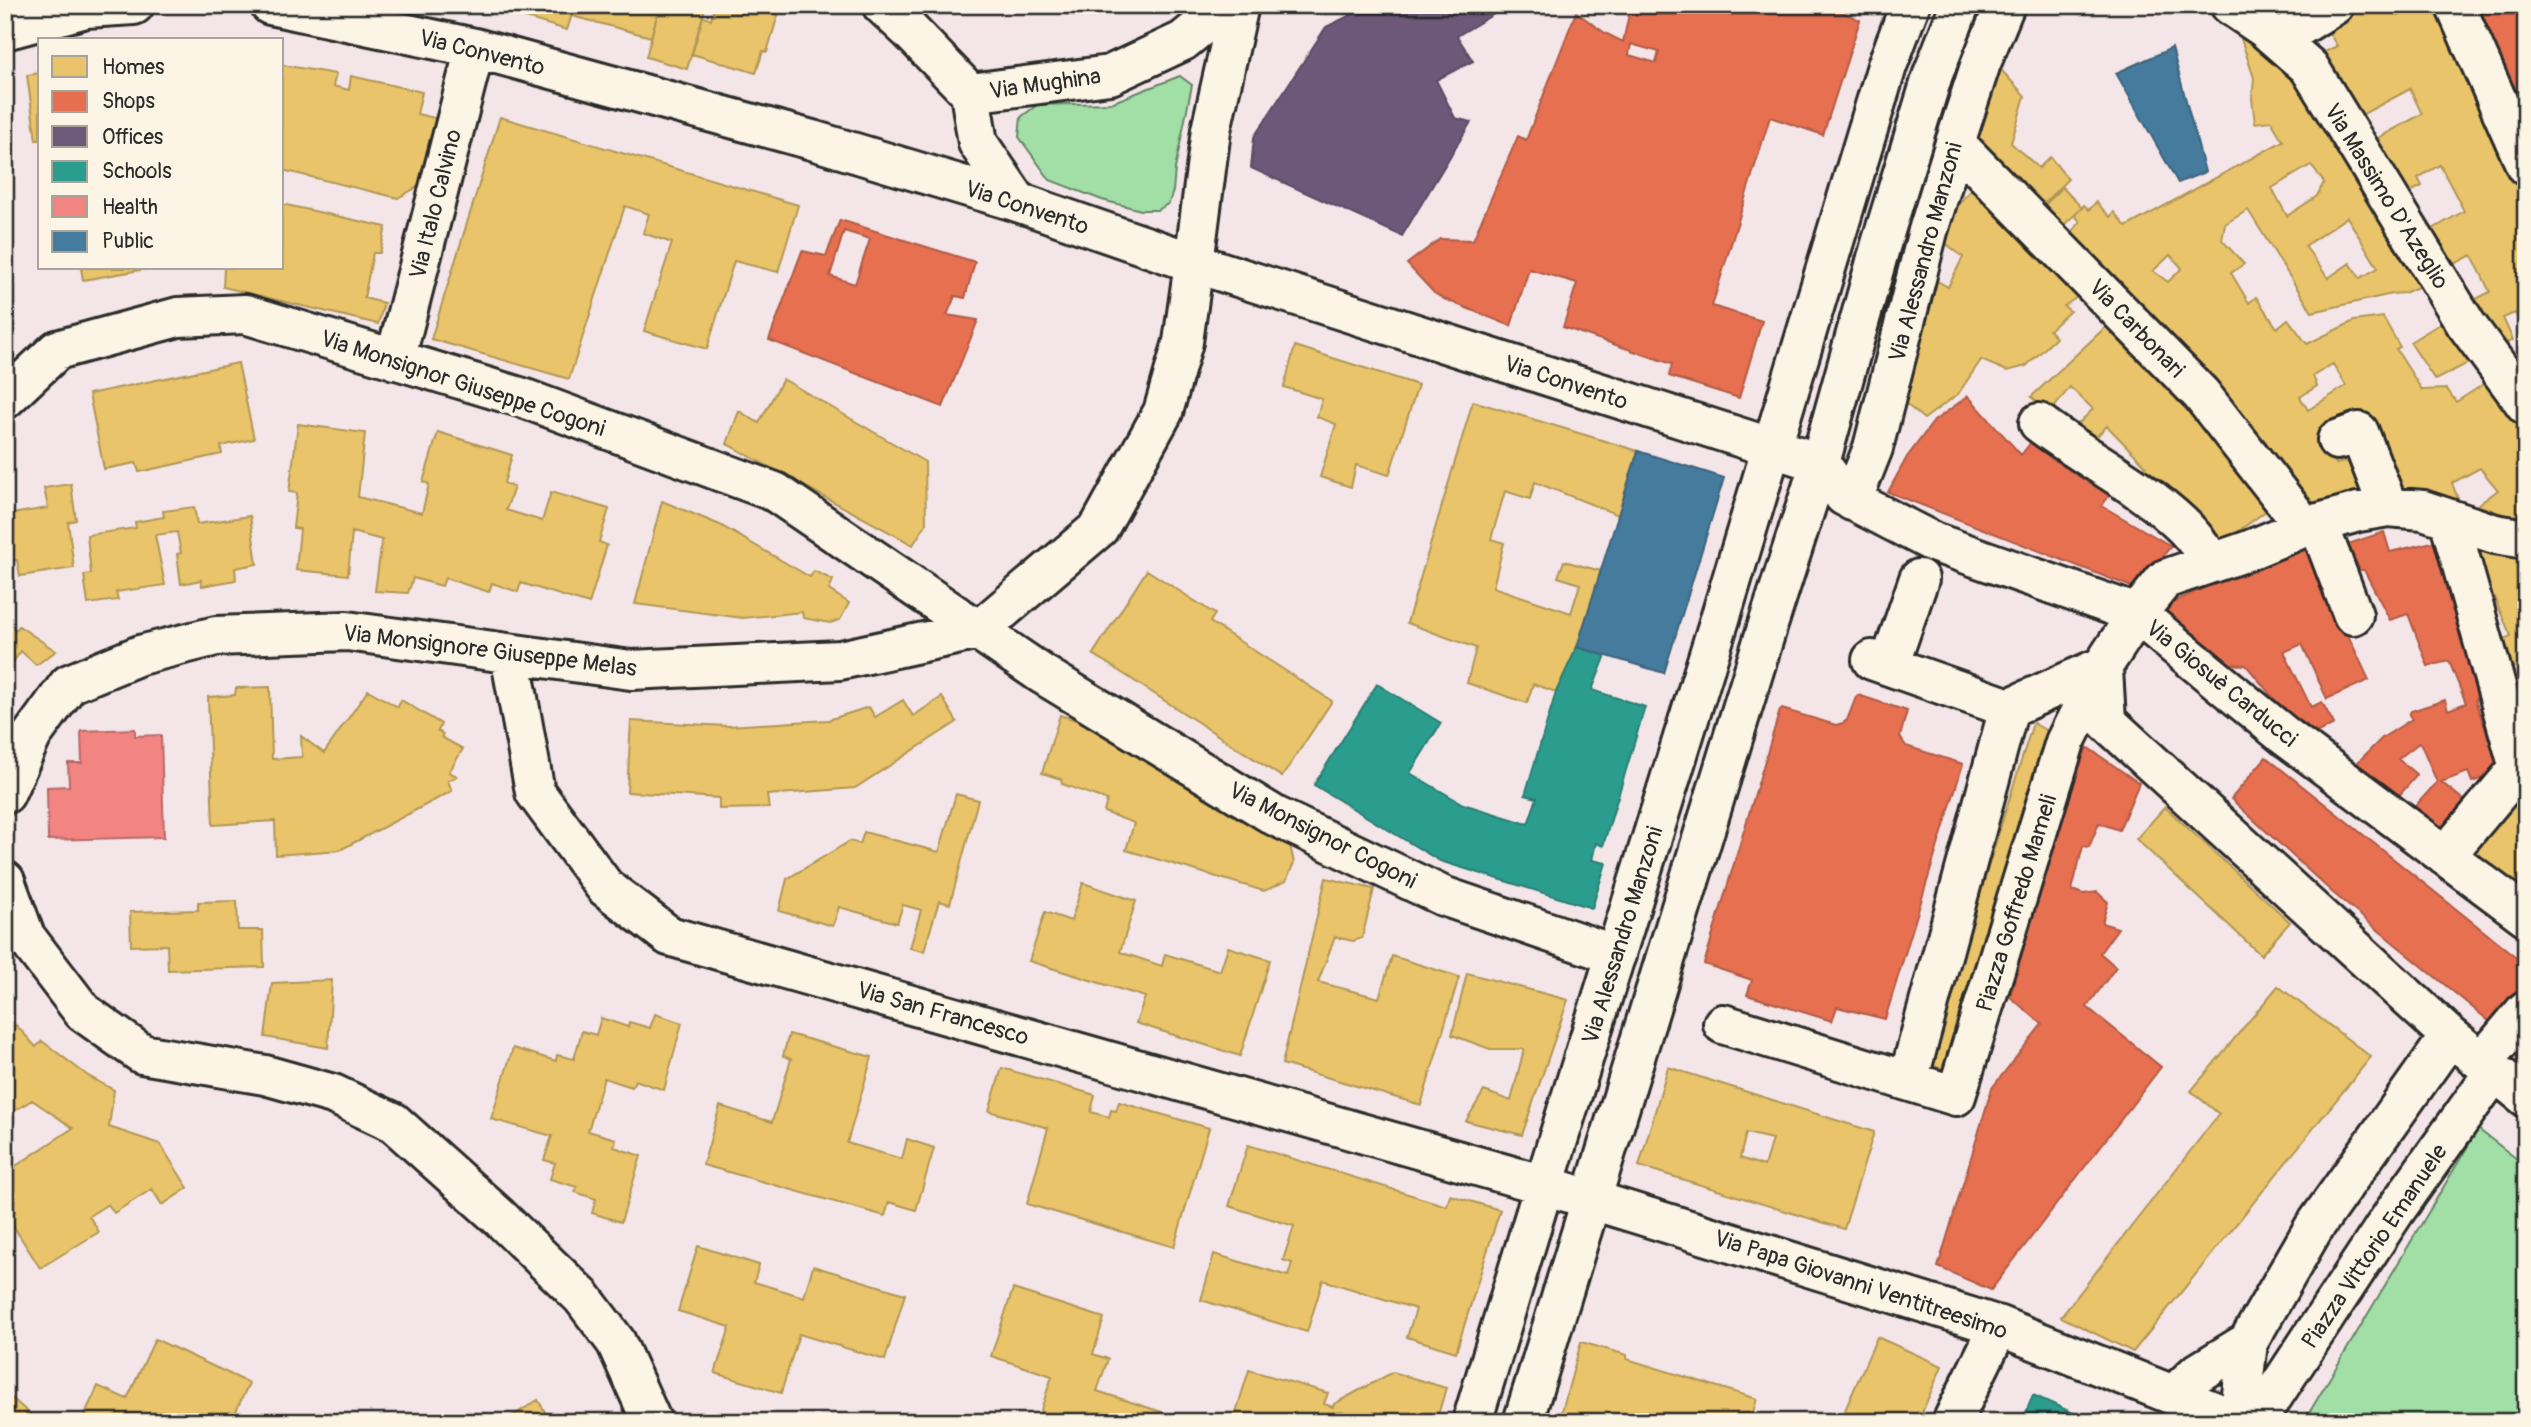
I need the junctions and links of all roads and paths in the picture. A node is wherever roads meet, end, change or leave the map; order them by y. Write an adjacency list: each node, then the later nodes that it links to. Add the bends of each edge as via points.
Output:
1 (134, 5): 12 (street, via 86,8)
2 (270, 5): 14 (street, Via Convento)
3 (882, 5): 15 (street, Via Mughina)
4 (1227, 5): 15 (street, Via Mughina, via 1183,41 1110,75)
5 (1239, 5): 19 (street, Via Monsignore Giuseppe Melas, via 1211,130)
6 (1910, 5): 25 (street, Via Alessandro Manzoni, via 1887,65)
7 (1960, 5): 26 (street, Via Alessandro Manzoni, via 1928,87)
8 (2005, 5): 16 (street, Via Alessandro Manzoni)
9 (2230, 5): 13 (street, Via Massimo D'Azeglio)
10 (2334, 5): 13 (street)
11 (2455, 5): 17 (street)
12 (5, 30)
13 (2278, 40): 22 (street, Via Massimo D'Azeglio, via 2309,67 2466,324)
14 (475, 48): 18 (street, Via Convento, via 812,139); 20 (street, Via Italo Calvino)
15 (970, 93): 18 (street, Via Mughina, via 978,143)
16 (1955, 143): 27 (street, Via Alessandro Manzoni, via 1928,231 1874,448); 30 (street, Via Carbonari, via 2201,394)
17 (2526, 166)
18 (1018, 202): 19 (street, Via Convento)
19 (1194, 263): 25 (street, Via Convento); 36 (street, Via Monsignore Giuseppe Melas, via 1183,342 1163,412 1099,528)
20 (395, 360): 21 (street, Via Monsignor Giuseppe Cogoni, via 245,314 178,317 57,350); 36 (street, Via Monsignor Giuseppe Cogoni, via 523,398 775,492)
21 (5, 399)
22 (2526, 405)
23 (2039, 423): 32 (street, via 2182,524)
24 (2337, 440): 28 (street, via 2359,432)
25 (1772, 448): 26 (street); 44 (street, Via Alessandro Manzoni)
26 (1820, 463): 27 (street, Via Giosuè Carducci); 52 (street, Via Alessandro Manzoni)
27 (1852, 501): 34 (street, Via Giosuè Carducci, via 1933,542)
28 (2388, 507): 29 (street, Piazza Goffredo Mameli, via 2423,510); 30 (street, Piazza Goffredo Mameli)
29 (2449, 519): 31 (street, Piazza Goffredo Mameli); 41 (street, via 2519,768)
30 (2311, 525): 32 (street, Piazza Goffredo Mameli); 35 (street, Via Carbonari)
31 (2526, 539)
32 (2213, 562): 34 (street, Piazza Goffredo Mameli, via 2165,579)
33 (1919, 579): 39 (street, via 1880,663)
34 (2137, 614): 38 (street, Piazza Goffredo Mameli); 41 (street, Via Giosuè Carducci, via 2285,736)
35 (2353, 615)
36 (979, 630): 37 (street, Via Monsignore Giuseppe Melas, via 840,660 631,670); 44 (street, Via Monsignor Cogoni, via 1042,674 1275,816 1443,896)
37 (510, 654): 40 (street, Via Monsignore Giuseppe Melas, via 347,631 216,636 140,655 69,684 32,734); 51 (street, Via San Francesco, via 535,792 606,887 669,936)
38 (2103, 667): 39 (street); 47 (street, via 2106,721); 49 (street, Piazza Goffredo Mameli, via 2065,742 1956,1096)
39 (2008, 708): 49 (street)
40 (5, 794)
41 (2445, 856): 43 (street, Via Giosuè Carducci)
42 (5, 881): 57 (street, via 25,936 83,1012 142,1054 265,1074 333,1094 393,1122 582,1297 616,1342)
43 (2526, 916)
44 (1616, 955): 51 (street, Via Alessandro Manzoni)
45 (2526, 1010): 48 (street, Piazza Vittorio Emanuele)
46 (1723, 1024): 49 (street, Piazza Goffredo Mameli)
47 (2450, 1036): 48 (street); 54 (street, via 2313,1228)
48 (2488, 1067): 50 (street); 56 (street, Piazza Vittorio Emanuele, via 2395,1211)
49 (1908, 1082)
50 (2526, 1097)
51 (1544, 1185): 52 (street, Via Papa Giovanni Ventitreesimo); 58 (street, Via Alessandro Manzoni)
52 (1591, 1199): 53 (street, Via Papa Giovanni Ventitreesimo); 59 (street, Via Alessandro Manzoni)
53 (1999, 1326): 55 (street, Via Papa Giovanni Ventitreesimo); 60 (street)
54 (2248, 1342): 55 (street, via 2196,1374); 56 (street)
55 (2175, 1394): 56 (street)
56 (2246, 1421)
57 (652, 1422)
58 (1472, 1422)
59 (1523, 1422)
60 (1952, 1422)

